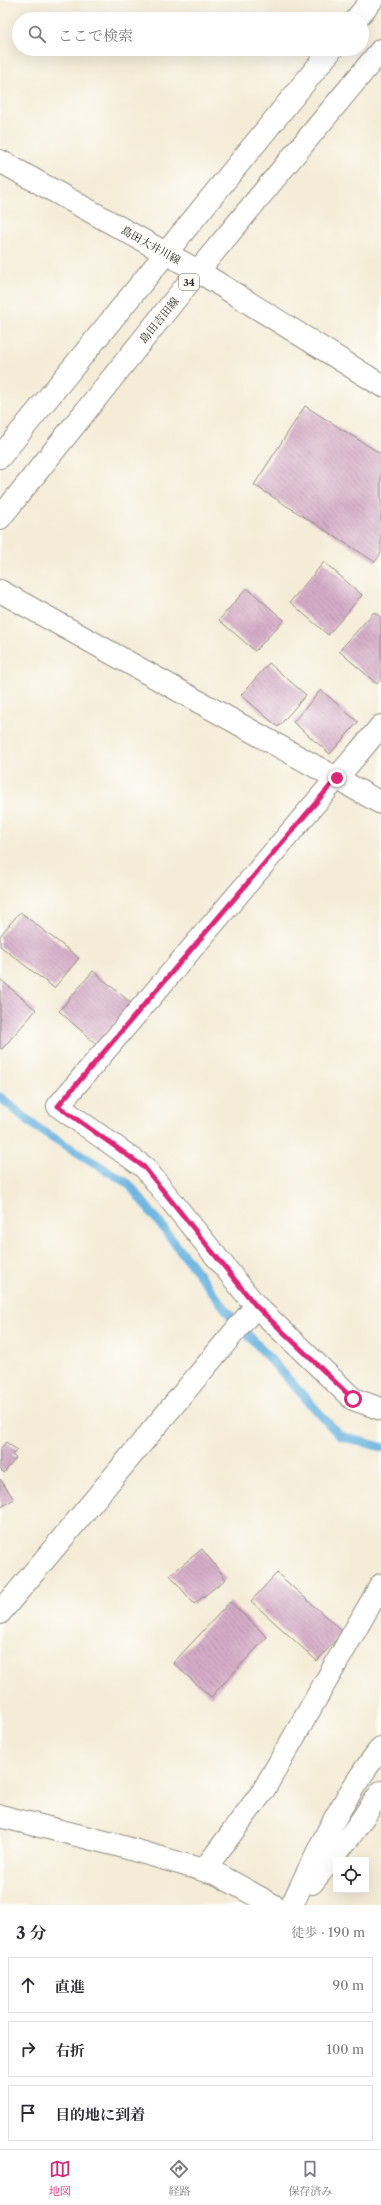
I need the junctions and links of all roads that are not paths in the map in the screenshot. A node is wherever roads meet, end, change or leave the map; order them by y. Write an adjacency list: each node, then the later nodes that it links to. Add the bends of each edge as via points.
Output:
1 (372, 0): 2 (main road)
2 (362, 12)
3 (381, 50): 7 (main road, 島田吉田線 / 34)
4 (326, 56): 6 (main road)
5 (0, 161): 6 (main road, 島田大井川線)
6 (166, 253): 7 (main road, 島田大井川線); 9 (main road)
7 (198, 271): 8 (main road, 島田大井川線); 10 (main road, 島田吉田線 / 34)
8 (381, 385)
9 (0, 457)
10 (0, 518)
11 (0, 591): 13 (main road)
12 (381, 726): 13 (main road)
13 (337, 778): 14 (main road); 15 (main road, via 58,1106 144,1167)
14 (381, 803)
15 (256, 1306): 16 (main road, via 353,1399); 18 (main road)
16 (381, 1409)
17 (381, 1585): 22 (main road, via 263,1791)
18 (0, 1613)
19 (381, 1748): 24 (main road, via 360,1774 330,1825)
20 (381, 1792): 24 (main road, via 351,1835)
21 (0, 1816): 22 (main road, via 114,1844)
22 (204, 1870): 23 (main road, via 218,1874)
23 (273, 1905)
24 (293, 1905)

